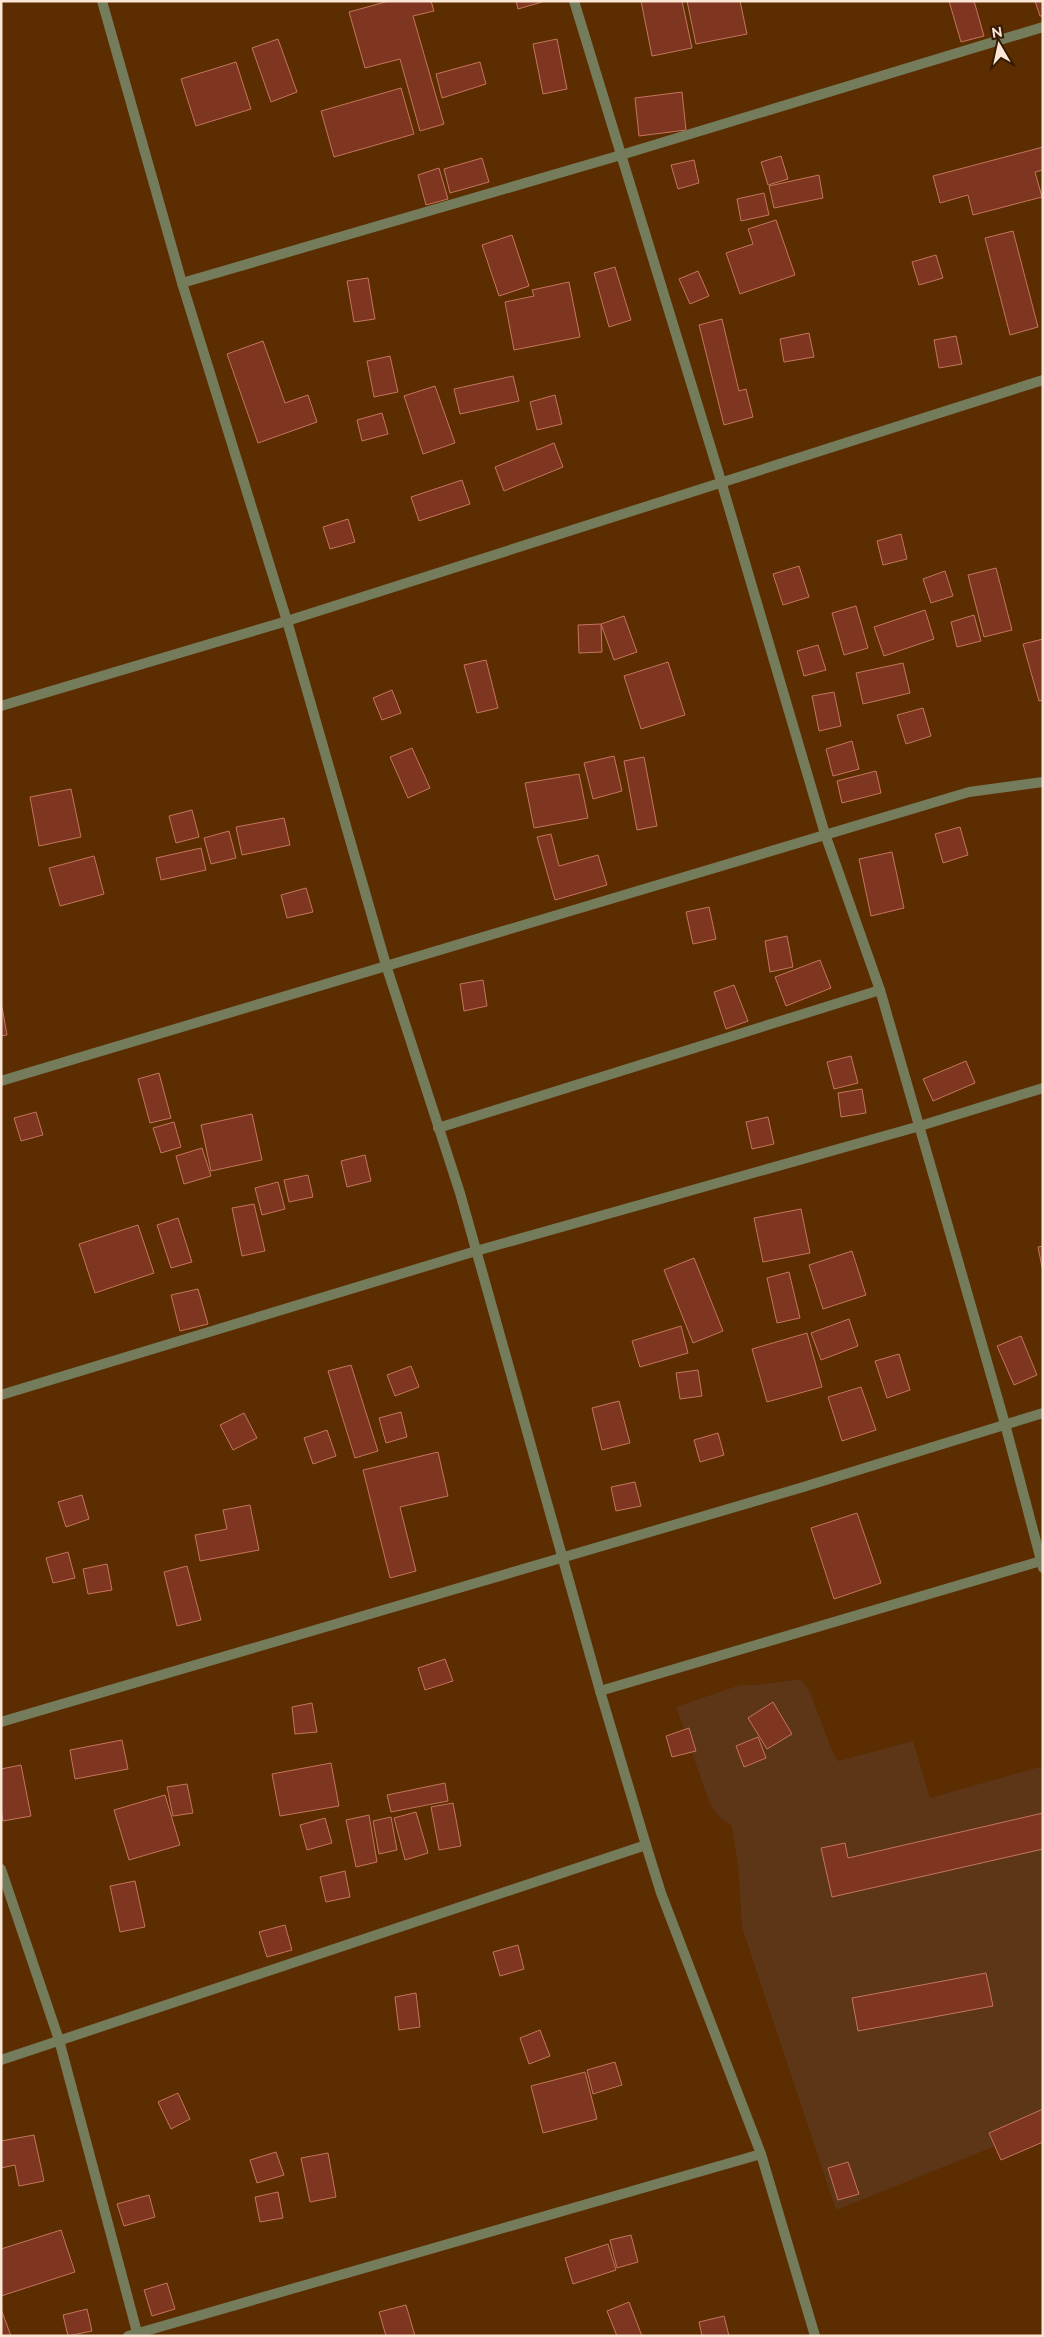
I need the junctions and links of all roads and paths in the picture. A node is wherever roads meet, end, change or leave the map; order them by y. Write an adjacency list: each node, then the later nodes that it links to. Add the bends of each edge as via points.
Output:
1 (102, 1): 5 (street)
2 (574, 1): 4 (street)
3 (1043, 26): 4 (street)
4 (621, 155): 5 (street); 7 (street)
5 (182, 283): 8 (street)
6 (1043, 380): 7 (street)
7 (721, 482): 8 (street); 11 (street)
8 (287, 621): 9 (street); 12 (street)
9 (1, 706)
10 (1043, 782): 11 (street, via 969,792)
11 (825, 834): 12 (street); 13 (street)
12 (386, 964): 14 (street); 17 (street)
13 (880, 990): 16 (street); 17 (street)
14 (1, 1081)
15 (1043, 1088): 16 (street)
16 (920, 1126): 18 (street); 21 (street)
17 (438, 1128): 18 (street)
18 (476, 1251): 19 (street); 22 (street)
19 (1, 1394)
20 (1043, 1413): 21 (street)
21 (1004, 1424): 22 (street); 23 (street)
22 (562, 1558): 24 (street); 25 (street)
23 (1042, 1564): 24 (street)
24 (600, 1691): 26 (street)
25 (1, 1722)
26 (646, 1845): 28 (street); 30 (street, via 661,1893)
27 (1, 1869): 28 (street)
28 (59, 2040): 29 (street); 31 (street)
29 (1, 2060)
30 (760, 2154): 31 (street); 32 (street)
31 (135, 2335)
32 (815, 2336)

